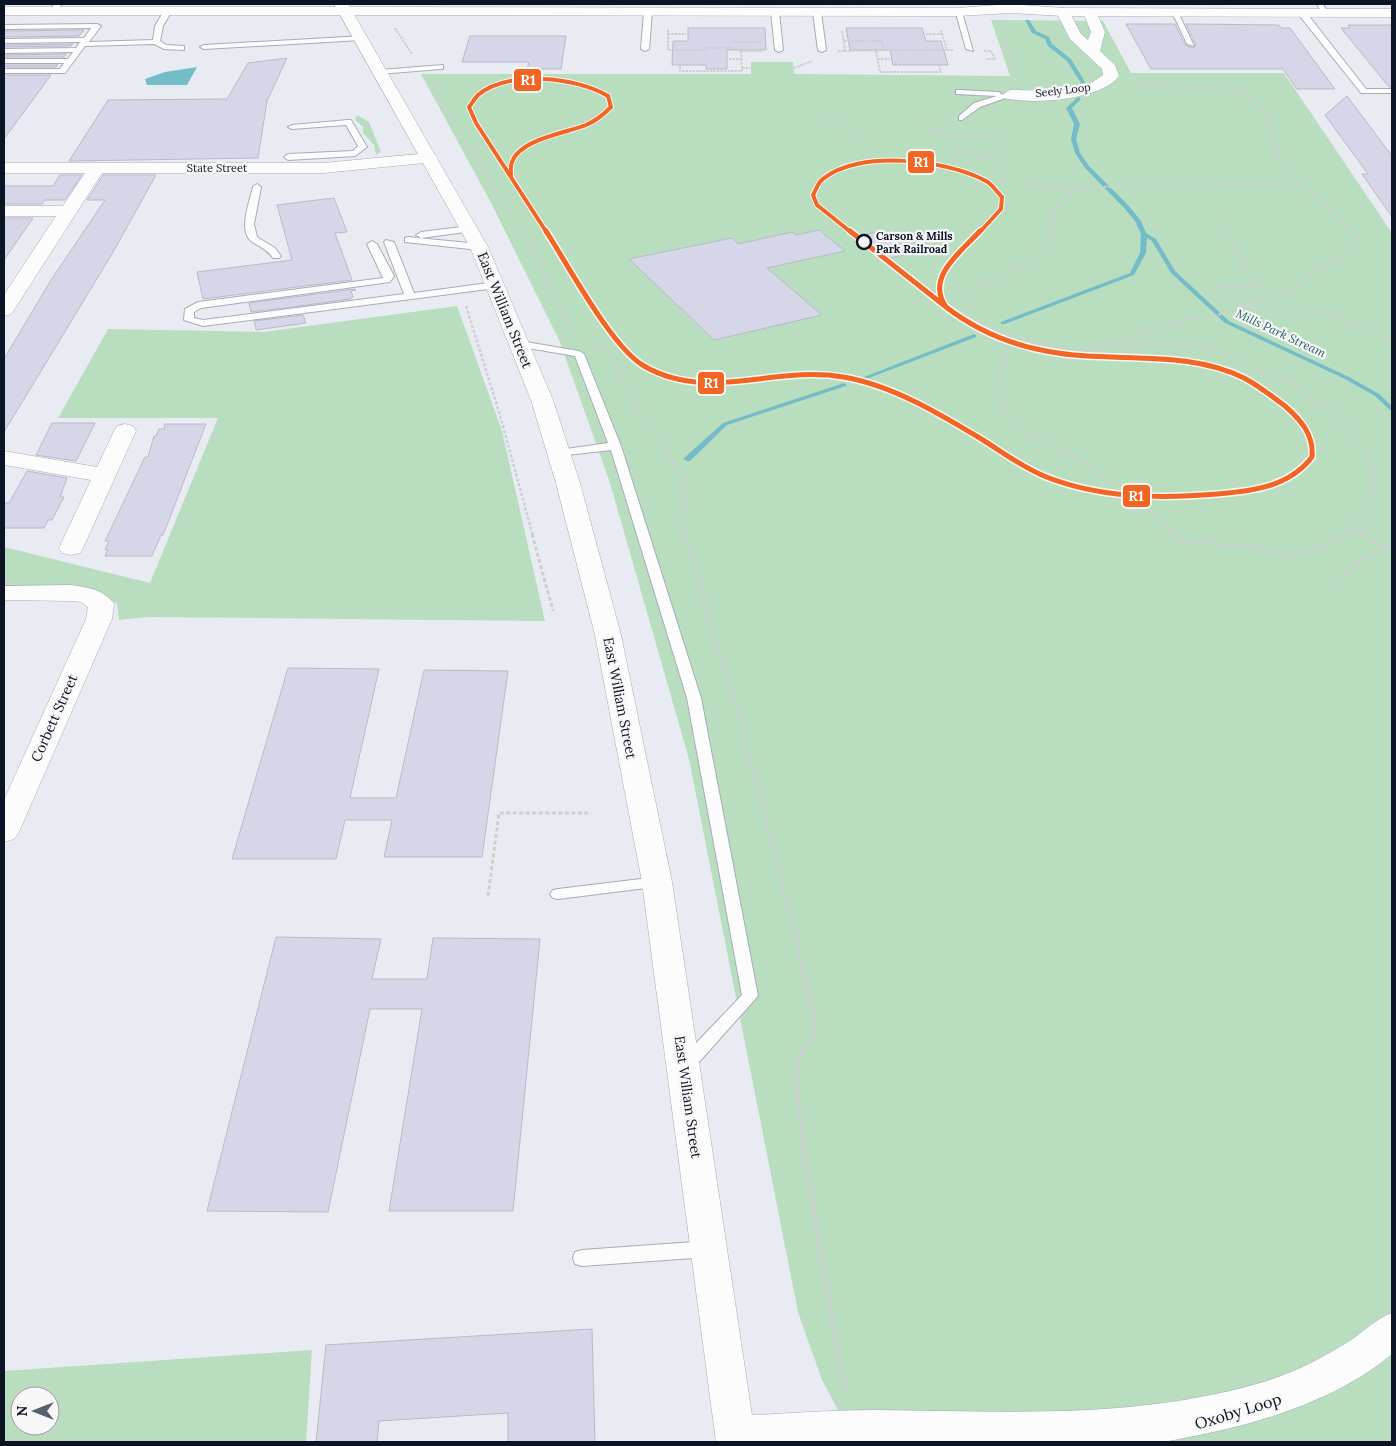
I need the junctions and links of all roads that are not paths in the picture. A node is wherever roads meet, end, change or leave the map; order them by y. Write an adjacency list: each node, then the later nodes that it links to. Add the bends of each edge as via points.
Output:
1 (55, 7): 2 (main road); 8 (main road)
2 (89, 7): 3 (main road)
3 (122, 7): 10 (main road)
4 (343, 7): 5 (main road); 10 (main road); 20 (main road, East William Street)
5 (610, 8): 11 (main road)
6 (918, 8): 13 (main road); 14 (main road)
7 (1323, 8): 17 (main road); 18 (main road)
8 (4, 10)
9 (1177, 10): 16 (main road); 17 (main road); 23 (lane)
10 (168, 11): 22 (lane, via 159,26)
11 (648, 12): 12 (main road); 27 (lane)
12 (776, 12): 13 (main road); 29 (lane)
13 (817, 12): 30 (lane)
14 (958, 12): 15 (main road, via 982,16 1048,16); 28 (lane)
15 (1063, 12): 16 (main road); 32 (main road, Seely Loop, via 1073,33)
16 (1090, 12): 32 (main road, via 1098,32)
17 (1302, 13): 38 (lane, via 1364,91)
18 (1392, 13)
19 (4, 27): 24 (lane, via 96,26)
20 (362, 38): 25 (lane); 37 (main road, East William Street)
21 (4, 40): 24 (lane)
22 (156, 42): 24 (lane); 26 (lane)
23 (1191, 44)
24 (83, 45): 31 (lane); 34 (lane)
25 (204, 47)
26 (181, 48)
27 (645, 49)
28 (970, 49)
29 (779, 50)
30 (822, 50)
31 (4, 51)
32 (1092, 52): 40 (main road, Seely Loop, via 1112,70 1111,76 1103,83 1070,92)
33 (4, 61): 34 (lane)
34 (70, 61): 36 (lane, via 62,71)
35 (440, 67): 37 (lane)
36 (4, 72)
37 (380, 72): 44 (main road, East William Street)
38 (1392, 91)
39 (959, 92): 40 (lane, Seely Loop)
40 (1016, 95): 41 (lane, Seely Loop, via 977,106)
41 (962, 118)
42 (292, 127): 43 (lane, via 348,122 363,147 355,153)
43 (288, 157)
44 (429, 158): 46 (main road, State Street, via 323,168); 50 (main road, East William Street)
45 (4, 168): 46 (main road, State Street)
46 (97, 168): 49 (main road)
47 (256, 188): 53 (lane, via 249,224 253,238)
48 (4, 211): 49 (main road)
49 (69, 211): 55 (main road)
50 (474, 238): 50 (lane, via 419,236 408,240); 56 (main road, East William Street)
51 (389, 242): 57 (lane)
52 (372, 244): 57 (lane, via 389,276 387,280 198,305 189,311 189,320 204,323)
53 (276, 256)
54 (4, 272): 55 (main road)
55 (29, 272): 58 (main road)
56 (496, 285): 57 (lane); 59 (main road, East William Street)
57 (410, 296)
58 (4, 310)
59 (520, 344): 61 (lane, via 580,354); 62 (main road, East William Street)
60 (125, 431): 64 (main road)
61 (615, 446): 62 (lane); 70 (lane, via 694,698 750,996)
62 (559, 453): 68 (main road, East William Street, via 608,635)
63 (4, 458): 64 (main road)
64 (105, 475): 65 (main road)
65 (71, 548)
66 (4, 593): 67 (main road, Corbett Street, via 72,592 88,595 101,604 99,619)
67 (4, 832)
68 (657, 882): 69 (lane); 70 (main road, East William Street)
69 (558, 894)
70 (683, 1067): 71 (main road, East William Street)
71 (710, 1249): 72 (lane); 74 (main road, East William Street)
72 (582, 1258)
73 (1392, 1330): 74 (main road, Oxoby Loop, via 1348,1363 1287,1396 1221,1419 1160,1431 1098,1436 873,1429)
74 (735, 1439)

